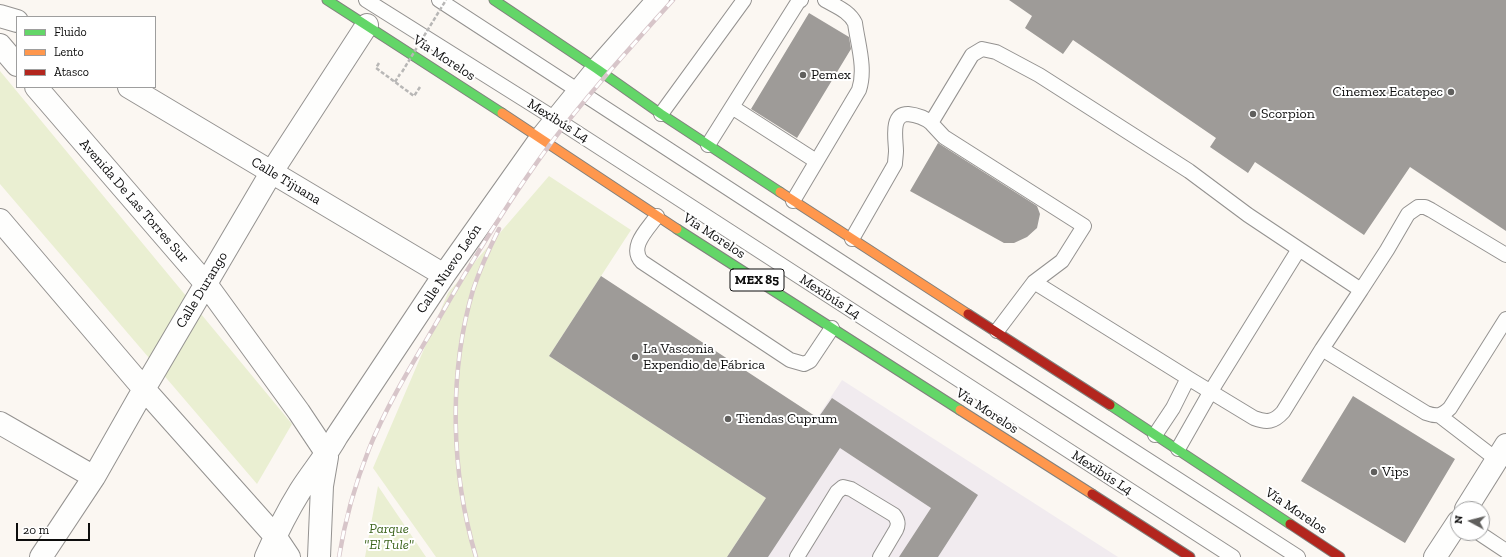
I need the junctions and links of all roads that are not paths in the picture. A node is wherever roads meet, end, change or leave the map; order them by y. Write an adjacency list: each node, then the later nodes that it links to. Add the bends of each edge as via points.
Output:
1 (327, 0): 11 (main road, Vía Morelos / MEX 85)
2 (366, 0): 20 (lane, Mexibús L4)
3 (439, 0): 17 (lane)
4 (494, 0): 14 (main road, Vía Morelos)
5 (658, 0): 14 (street, Calle Nuevo León)
6 (744, 0): 19 (lane)
7 (800, 0): 18 (lane)
8 (825, 0): 24 (lane, via 852,16 862,82)
9 (0, 16): 10 (street)
10 (16, 21)
11 (367, 25): 22 (main road, Vía Morelos / MEX 85); 25 (street, Calle Durango)
12 (0, 45): 13 (street)
13 (16, 64)
14 (597, 68): 17 (street, Calle Nuevo León); 19 (main road, Vía Morelos)
15 (37, 88): 34 (street, Avenida De Las Torres Sur)
16 (131, 88): 25 (street, Calle Tijuana)
17 (579, 90): 20 (street, Calle Nuevo León); 63 (lane)
18 (732, 107): 23 (lane); 24 (lane)
19 (661, 114): 23 (main road, Vía Morelos)
20 (555, 119): 22 (street, Calle Nuevo León); 62 (lane, Mexibús L4)
21 (932, 123): 29 (lane, via 911,114 900,116 895,131 895,164); 30 (lane, via 972,56 982,49 996,52 1039,75 1189,171); 33 (lane, via 938,133 1084,226 1062,261)
22 (541, 138): 27 (main road, Vía Morelos / MEX 85); 32 (street, Calle Nuevo León)
23 (708, 145): 26 (main road, Vía Morelos)
24 (816, 161): 26 (lane)
25 (271, 172): 32 (street, Calle Tijuana); 34 (street, Calle Durango)
26 (793, 201): 29 (main road, Vía Morelos)
27 (657, 216): 37 (main road, Vía Morelos / MEX 85); 37 (lane, via 638,244 639,259 790,360 804,364 810,361)
28 (0, 220): 41 (street)
29 (852, 239): 38 (main road, Vía Morelos)
30 (1299, 249): 35 (lane); 42 (lane)
31 (1506, 254): 35 (lane, via 1431,210 1418,207 1408,214)
32 (444, 275): 48 (street, Calle Nuevo León)
33 (1034, 282): 38 (lane); 40 (lane)
34 (206, 284): 41 (street, Calle Durango); 48 (street, Avenida De Las Torres Sur)
35 (1361, 290): 39 (lane)
36 (1506, 319): 43 (lane, via 1450,408)
37 (832, 328): 61 (main road, Vía Morelos / MEX 85)
38 (997, 331): 45 (main road, Vía Morelos)
39 (1322, 348): 42 (lane, via 1283,412 1270,422 1254,418); 43 (lane, via 1426,413)
40 (1188, 378): 42 (lane); 45 (lane, via 1173,408)
41 (144, 389): 49 (street, Calle Durango); 52 (street)
42 (1211, 391): 46 (lane)
43 (1440, 416): 47 (lane)
44 (0, 423): 49 (street)
45 (1155, 435): 46 (main road, Vía Morelos)
46 (1178, 449): 64 (main road, Vía Morelos)
47 (1501, 452): 50 (street)
48 (327, 454): 52 (street, Calle Nuevo León, via 287,512); 58 (street, via 322,486)
49 (94, 477): 55 (street, Calle Durango)
50 (1471, 501)
51 (1450, 534): 65 (street)
52 (275, 536): 56 (street, Calle Nuevo León); 57 (street)
53 (1490, 540): 54 (lane)
54 (1506, 551)
55 (41, 557)
56 (266, 557)
57 (289, 557)
58 (319, 557)
59 (797, 557): 60 (lane, via 837,492 843,488 851,489 897,518 898,526)
60 (880, 557)
61 (1190, 557)
62 (1233, 557)
63 (1298, 557)
64 (1340, 557)
65 (1435, 557)

